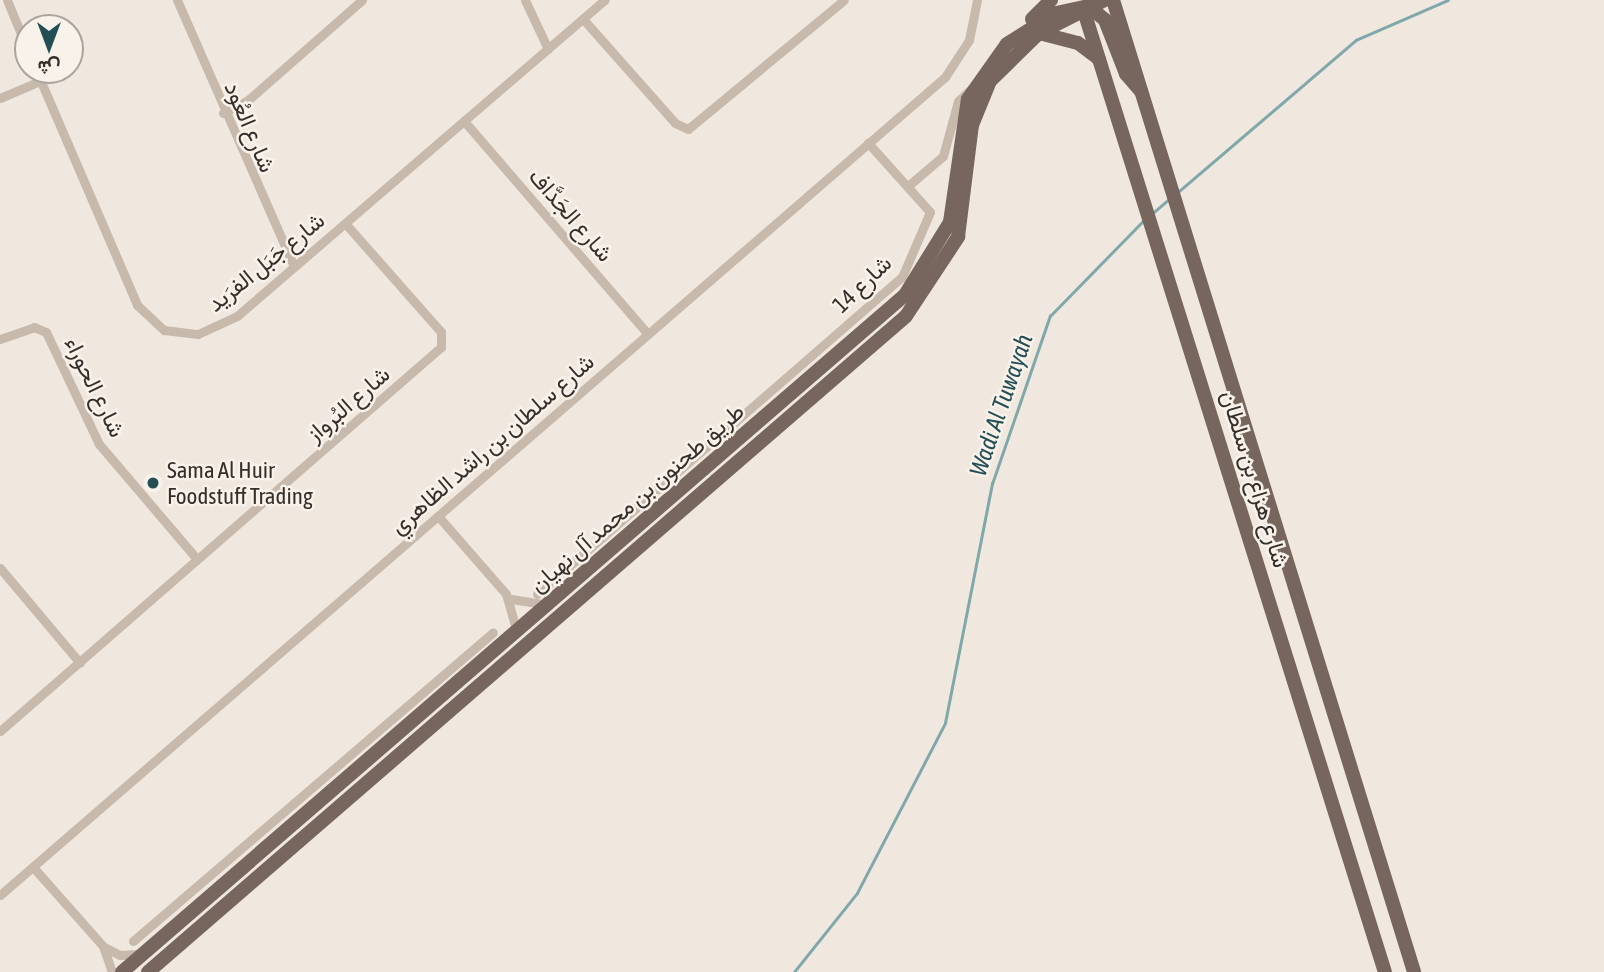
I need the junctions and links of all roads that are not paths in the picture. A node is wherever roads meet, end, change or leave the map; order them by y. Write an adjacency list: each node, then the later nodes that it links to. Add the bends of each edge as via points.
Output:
1 (7, 0): 11 (street)
2 (177, 0): 22 (street, شارع العُود)
3 (362, 0): 22 (street, via 247,101)
4 (525, 0): 14 (street)
5 (605, 0): 12 (street, شارع جَبَل الفرَيد)
6 (844, 0): 12 (street, via 688,129 675,124)
7 (976, 0): 24 (street, شارع سلطان بن راشد الظاهري, via 974,26 955,65)
8 (1051, 0): 15 (main road)
9 (1113, 0): 20 (main road, شارع هزاع بن سلطان)
10 (1090, 6): 13 (main road, طريق طحنون بن محمد آل نهيان); 15 (main road, طريق طحنون بن محمد آل نهيان, via 1044,19); 16 (main road, شارع هزاع بن سلطان); 20 (main road, via 1126,75)
11 (14, 17)
12 (583, 19): 14 (street, شارع جَبَل الفرَيد)
13 (1039, 33): 16 (main road, via 1084,46); 34 (main road, طريق طحنون بن محمد آل نهيان, via 1003,64 979,100 964,214 940,273 906,316)
14 (548, 49): 23 (street, شارع جَبَل الفرَيد)
15 (999, 51): 19 (main road, طريق طحنون بن محمد آل نهيان)
16 (1100, 61): 56 (main road, شارع هزاع بن سلطان)
17 (33, 84): 21 (street)
18 (41, 84): 27 (street, شارع جَبَل الفرَيد, via 127,286 147,320 178,335 214,330)
19 (974, 87): 25 (street, via 958,101 943,156); 30 (main road, طريق طحنون بن محمد آل نهيان, via 960,122 955,201 942,243 912,288)
20 (1142, 91): 60 (main road, شارع هزاع بن سلطان)
21 (0, 98)
22 (223, 113): 27 (street, شارع العُود)
23 (464, 121): 26 (street, شارع جَبَل الفرَيد); 28 (street, شارع الجَدَّاف)
24 (868, 143): 25 (street, شارع 14); 28 (street, شارع سلطان بن راشد الظاهري)
25 (908, 186): 31 (street, شارع 14, via 931,219 906,272)
26 (345, 223): 27 (street, شارع جَبَل الفرَيد); 37 (street, شارع البُرواز, via 441,332 441,347)
27 (294, 266)
28 (648, 334): 36 (street, شارع سلطان بن راشد الظاهري)
29 (0, 339): 37 (street, شارع الحوراء, via 34,327 46,332 99,444)
30 (844, 350): 32 (main road, طريق طحنون بن محمد آل نهيان); 34 (main road, via 845,363)
31 (760, 401): 32 (street); 33 (street, شارع 14)
32 (774, 411): 35 (main road, طريق طحنون بن محمد آل نهيان)
33 (745, 413): 35 (street); 40 (street, شارع 14)
34 (786, 421): 50 (main road, طريق طحنون بن محمد آل نهيان)
35 (749, 431): 41 (main road, طريق طحنون بن محمد آل نهيان)
36 (438, 516): 39 (street); 51 (street, شارع سلطان بن راشد الظاهري)
37 (197, 559): 44 (street, شارع البُرواز)
38 (0, 568): 44 (street)
39 (506, 594): 41 (street, via 526,606); 43 (street, via 516,612)
40 (537, 594)
41 (550, 603): 43 (main road, طريق طحنون بن محمد آل نهيان)
42 (493, 632): 47 (street)
43 (516, 632): 46 (main road, طريق طحنون بن محمد آل نهيان)
44 (80, 663): 45 (street, شارع البُرواز)
45 (0, 732)
46 (365, 762): 48 (main road, طريق طحنون بن محمد آل نهيان); 50 (main road, via 366,774)
47 (300, 799): 48 (street); 49 (street); 53 (street)
48 (317, 806): 49 (main road, طريق طحنون بن محمد آل نهيان)
49 (303, 817): 55 (main road, طريق طحنون بن محمد آل نهيان)
50 (303, 838): 59 (main road, طريق طحنون بن محمد آل نهيان)
51 (33, 867): 52 (street, شارع سلطان بن راشد الظاهري); 54 (street)
52 (0, 895)
53 (133, 942)
54 (103, 946): 55 (street, via 120,955); 57 (street)
55 (144, 953): 58 (main road, طريق طحنون بن محمد آل نهيان)
56 (1383, 969)
57 (112, 972)
58 (122, 972)
59 (148, 972)
60 (1414, 972)

